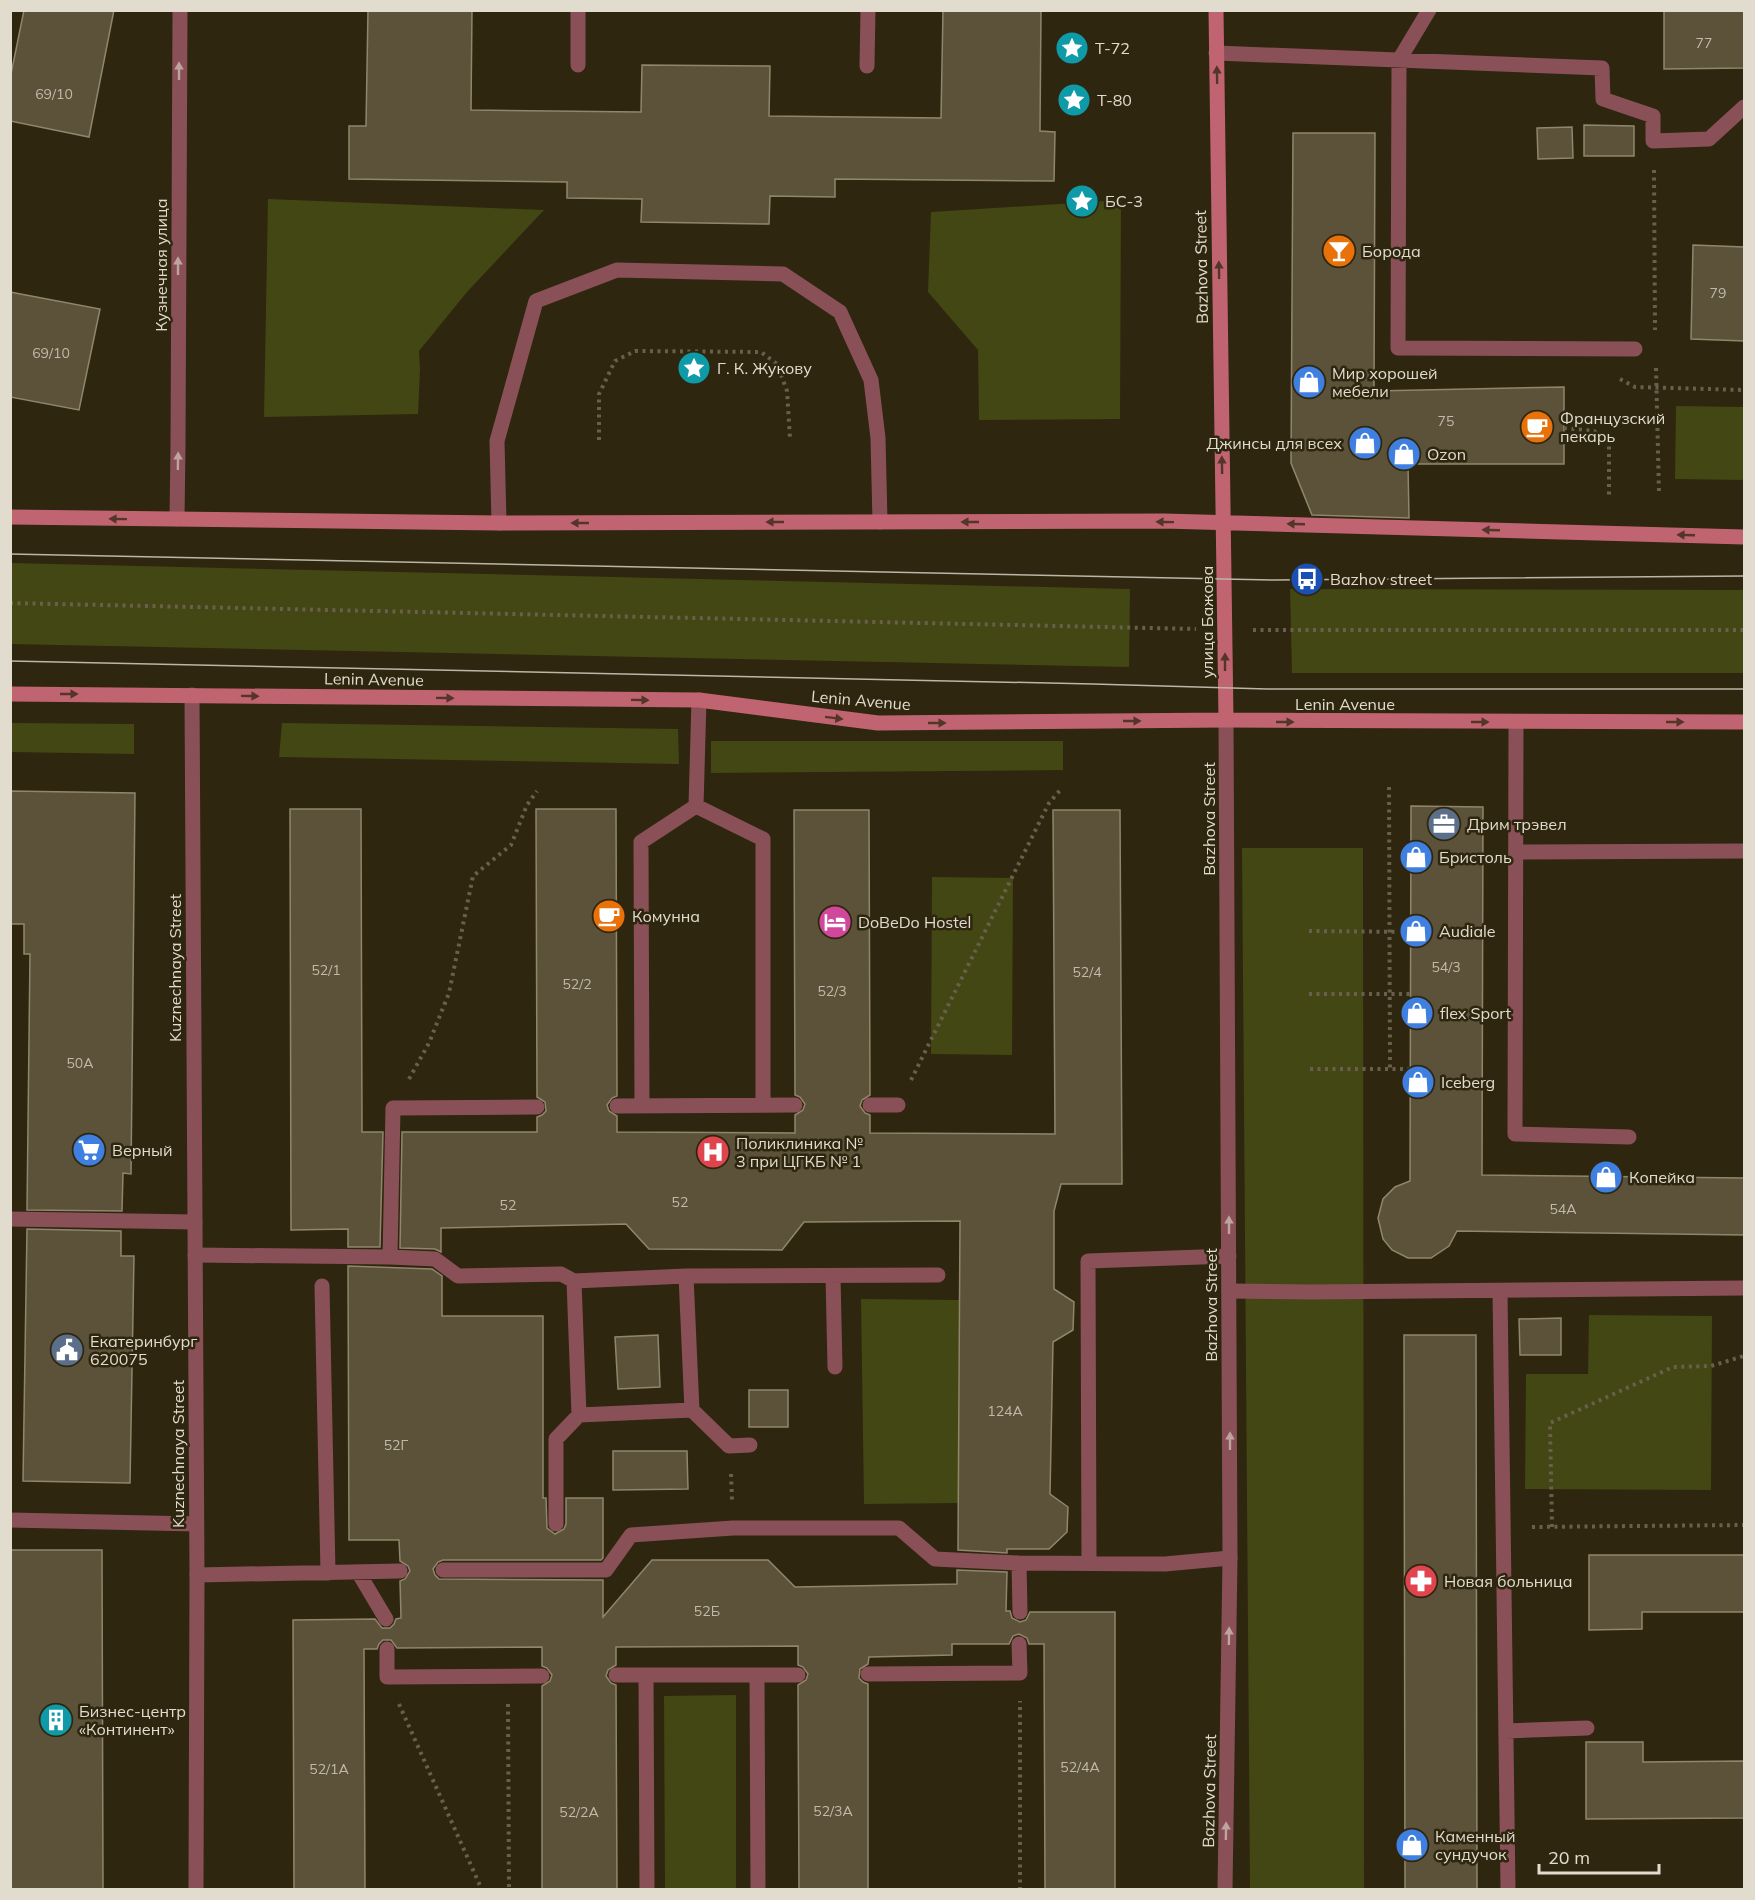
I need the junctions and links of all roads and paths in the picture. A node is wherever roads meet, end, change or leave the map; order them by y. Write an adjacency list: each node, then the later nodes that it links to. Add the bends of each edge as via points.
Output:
1 (180, 10): 24 (street, Кузнечная улица, one-way to 1)
2 (579, 10): 8 (street)
3 (868, 10): 9 (street)
4 (1216, 10): 6 (main road, Bazhova Street)
5 (1429, 11): 7 (street)
6 (1216, 53): 7 (street); 27 (main road, Bazhova Street, one-way to 6)
7 (1399, 60): 11 (street, via 1602,68 1603,99 1653,116); 13 (street, via 1398,348)
8 (579, 64)
9 (867, 66)
10 (1744, 107): 11 (street, via 1709,139)
11 (1653, 141): 12 (path)
12 (1655, 340)
13 (1635, 349)
14 (1656, 364): 16 (path)
15 (1615, 376): 16 (path, via 1635,387)
16 (1656, 387): 17 (path); 21 (path)
17 (1744, 390)
18 (1564, 428): 22 (path, via 1594,431 1608,444)
19 (790, 438): 20 (path, via 788,391 777,364 761,352 634,351 615,362 599,394)
20 (599, 440)
21 (1659, 493)
22 (1609, 495)
23 (10, 517): 24 (main road, one-way to 23)
24 (177, 519): 26 (main road)
25 (880, 522): 26 (main road, one-way to 26); 26 (street, via 878,438 871,380 840,312 783,274 617,270 536,301 497,441); 27 (main road, one-way to 25)
26 (500, 523)
27 (1224, 524): 28 (main road, one-way to 27); 36 (main road, улица Бажова, one-way to 27)
28 (1744, 537)
29 (10, 603): 30 (path)
30 (1196, 629)
31 (1253, 630): 32 (path)
32 (1744, 630)
33 (10, 694): 34 (main road, Lenin Avenue, one-way to 34)
34 (192, 695): 35 (main road, Lenin Avenue, one-way to 35); 64 (street, Kuznechnaya Street)
35 (699, 700): 36 (main road, Lenin Avenue, one-way to 36, via 878,723); 42 (street)
36 (1226, 720): 37 (main road, Lenin Avenue, one-way to 37); 66 (street, Bazhova Street, one-way to 36)
37 (1516, 722): 38 (main road, Lenin Avenue, one-way to 38); 44 (street)
38 (1744, 722)
39 (1389, 787): 46 (path)
40 (1062, 788): 57 (path, via 1049,803)
41 (537, 791): 61 (path, via 511,845 473,876 449,993 429,1043)
42 (696, 806): 54 (street, via 763,838); 59 (street, via 641,842)
43 (1744, 851): 44 (street)
44 (1517, 852): 62 (street, via 1515,1134)
45 (1309, 931): 46 (path)
46 (1390, 931): 47 (path); 49 (path)
47 (1410, 932)
48 (1309, 994): 49 (path)
49 (1390, 994): 50 (path); 52 (path)
50 (1410, 994)
51 (1310, 1069): 52 (path)
52 (1390, 1069): 53 (path)
53 (1410, 1069)
54 (763, 1105): 55 (street); 59 (street)
55 (795, 1105)
56 (870, 1105): 57 (street)
57 (898, 1105)
58 (617, 1106): 59 (street)
59 (642, 1106)
60 (537, 1107): 61 (street)
61 (393, 1108): 67 (street)
62 (1629, 1137)
63 (10, 1219): 64 (street)
64 (195, 1222): 65 (street, Kuznechnaya Street)
65 (195, 1255): 67 (street); 83 (street, Kuznechnaya Street)
66 (1229, 1256): 74 (street, Bazhova Street); 91 (street, via 1088,1261)
67 (390, 1257): 71 (street, via 435,1259 458,1276 561,1274)
68 (938, 1275): 70 (street)
69 (686, 1276): 70 (street); 71 (street); 78 (street)
70 (833, 1276): 77 (street)
71 (574, 1281): 79 (street)
72 (322, 1286): 95 (street)
73 (1744, 1288): 75 (street)
74 (1229, 1291): 75 (street); 89 (street, Bazhova Street, one-way to 74)
75 (1500, 1291): 88 (street)
76 (1744, 1356): 86 (path, via 1711,1366 1673,1367 1550,1423)
77 (835, 1367)
78 (692, 1410): 79 (street); 81 (street)
79 (579, 1414): 84 (street, via 556,1439)
80 (750, 1445): 81 (street)
81 (729, 1446): 87 (path)
82 (10, 1520): 83 (street)
83 (196, 1524): 96 (street, Kuznechnaya Street)
84 (556, 1524)
85 (1744, 1525): 86 (path)
86 (1552, 1527): 88 (path)
87 (733, 1528): 90 (street, via 899,1528 935,1559); 93 (street, via 631,1534 606,1570)
88 (1502, 1528): 111 (street)
89 (1230, 1558): 91 (street, via 1165,1564); 118 (street, Bazhova Street, one-way to 89)
90 (1019, 1563): 91 (street); 97 (street)
91 (1089, 1563)
92 (400, 1570): 94 (street)
93 (443, 1570)
94 (358, 1572): 95 (street); 98 (street)
95 (328, 1573): 96 (street)
96 (197, 1575): 112 (street, Kuznechnaya Street)
97 (1020, 1612)
98 (386, 1619)
99 (1019, 1644): 101 (street)
100 (387, 1648): 109 (street)
101 (1020, 1673): 102 (street); 117 (path)
102 (868, 1674)
103 (616, 1675): 108 (street)
104 (757, 1675): 105 (street); 108 (street); 116 (street)
105 (798, 1675)
106 (508, 1676): 107 (street); 109 (street); 114 (path)
107 (542, 1676)
108 (646, 1676): 115 (street)
109 (387, 1677): 113 (path)
110 (1587, 1728): 111 (street)
111 (1506, 1731): 119 (street)
112 (196, 1890)
113 (482, 1890)
114 (509, 1890)
115 (647, 1890)
116 (758, 1890)
117 (1020, 1890)
118 (1225, 1890)
119 (1508, 1890)

